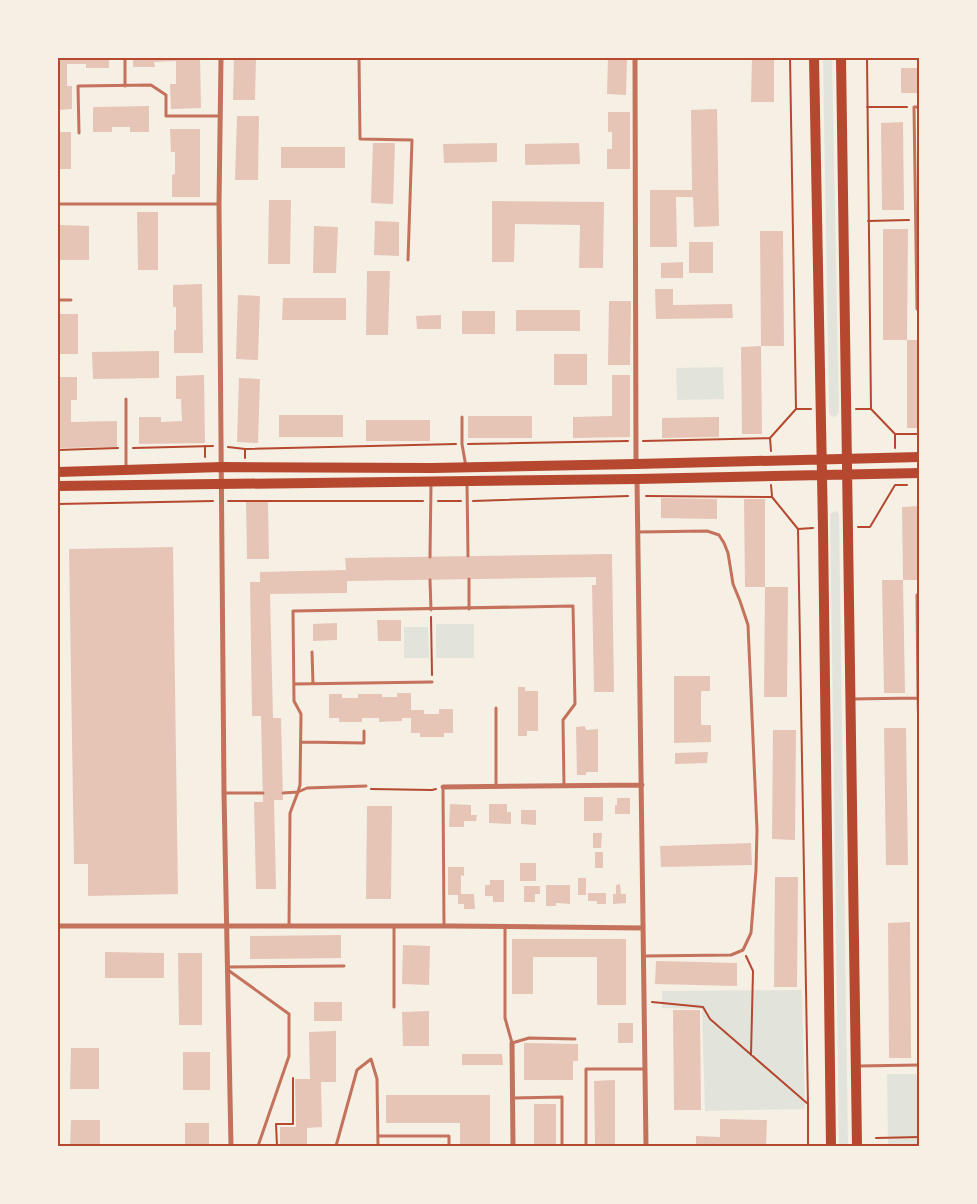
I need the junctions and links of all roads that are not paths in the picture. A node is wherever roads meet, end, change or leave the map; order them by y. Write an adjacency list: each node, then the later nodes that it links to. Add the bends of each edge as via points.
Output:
1 (125, 58): 7 (lane)
2 (221, 58): 9 (street)
3 (359, 58): 13 (lane, via 360,139 412,140)
4 (635, 58): 23 (street)
5 (814, 58): 22 (main road)
6 (841, 58): 21 (main road)
7 (125, 86): 9 (lane, via 151,85 166,95 166,116); 10 (lane, via 78,86)
8 (920, 107): 14 (lane, via 914,107)
9 (220, 116): 12 (street)
10 (79, 133)
11 (58, 204): 12 (lane)
12 (219, 204): 24 (street)
13 (408, 260)
14 (918, 269): 17 (lane, via 917,309)
15 (58, 300): 16 (lane)
16 (72, 300)
17 (920, 311)
18 (126, 400): 26 (lane)
19 (462, 417): 25 (lane)
20 (920, 457): 21 (main road)
21 (847, 458): 22 (main road); 29 (main road)
22 (821, 459): 23 (main road); 30 (main road)
23 (636, 464): 25 (main road)
24 (222, 467): 25 (main road); 26 (main road); 34 (street)
25 (466, 467)
26 (126, 470): 27 (main road)
27 (58, 472)
28 (920, 473): 29 (main road)
29 (847, 475): 30 (main road); 49 (main road)
30 (822, 476): 31 (main road); 90 (main road)
31 (637, 478): 33 (main road); 36 (street)
32 (431, 481): 33 (main road); 34 (main road); 38 (lane)
33 (466, 481): 37 (lane)
34 (222, 484): 35 (main road); 60 (street)
35 (58, 486)
36 (638, 532): 54 (street); 70 (lane, via 707,531 719,535 728,553 733,584 748,625 757,830 751,933 743,950 731,955)
37 (468, 556)
38 (430, 557)
39 (469, 579): 42 (lane)
40 (430, 580): 43 (lane)
41 (920, 593): 48 (lane, via 917,595)
42 (469, 609): 43 (lane); 58 (lane, via 573,606 575,704 563,720)
43 (431, 610): 46 (lane, via 293,611)
44 (312, 652): 47 (lane)
45 (432, 682): 47 (lane)
46 (294, 684): 47 (lane); 52 (lane, via 294,700 302,714)
47 (313, 684)
48 (918, 698): 49 (lane); 53 (lane)
49 (851, 699): 77 (main road)
50 (496, 708): 57 (lane)
51 (364, 731): 52 (lane, via 364,743)
52 (302, 742): 59 (lane)
53 (920, 767)
54 (642, 785): 58 (street); 69 (street)
55 (366, 786): 59 (lane, via 307,788)
56 (444, 787): 57 (street); 66 (lane)
57 (496, 787): 58 (street)
58 (564, 787)
59 (298, 792): 62 (lane); 64 (lane, via 290,813)
60 (224, 793): 61 (lane); 68 (street)
61 (263, 793)
62 (283, 793)
63 (58, 926): 68 (street)
64 (290, 926): 65 (street); 68 (street)
65 (394, 926): 66 (street); 73 (lane)
66 (444, 926): 67 (street)
67 (504, 926): 69 (street); 75 (lane, via 505,1018)
68 (226, 927): 72 (street)
69 (644, 928): 70 (street)
70 (644, 956): 78 (street)
71 (344, 966): 72 (lane)
72 (227, 968): 81 (street); 82 (lane, via 289,1014 289,1056)
73 (394, 1007)
74 (575, 1038): 75 (lane, via 529,1038)
75 (512, 1043): 79 (street)
76 (920, 1065): 77 (lane)
77 (856, 1066): 91 (main road)
78 (646, 1069): 88 (lane, via 586,1069); 89 (street)
79 (513, 1098): 86 (street); 87 (lane, via 562,1097)
80 (378, 1136): 83 (lane, via 378,1079 371,1059 357,1070); 84 (lane); 85 (lane, via 449,1136)
81 (231, 1146)
82 (258, 1146)
83 (336, 1146)
84 (378, 1146)
85 (449, 1146)
86 (513, 1146)
87 (562, 1146)
88 (586, 1146)
89 (646, 1146)
90 (831, 1146)
91 (858, 1146)

